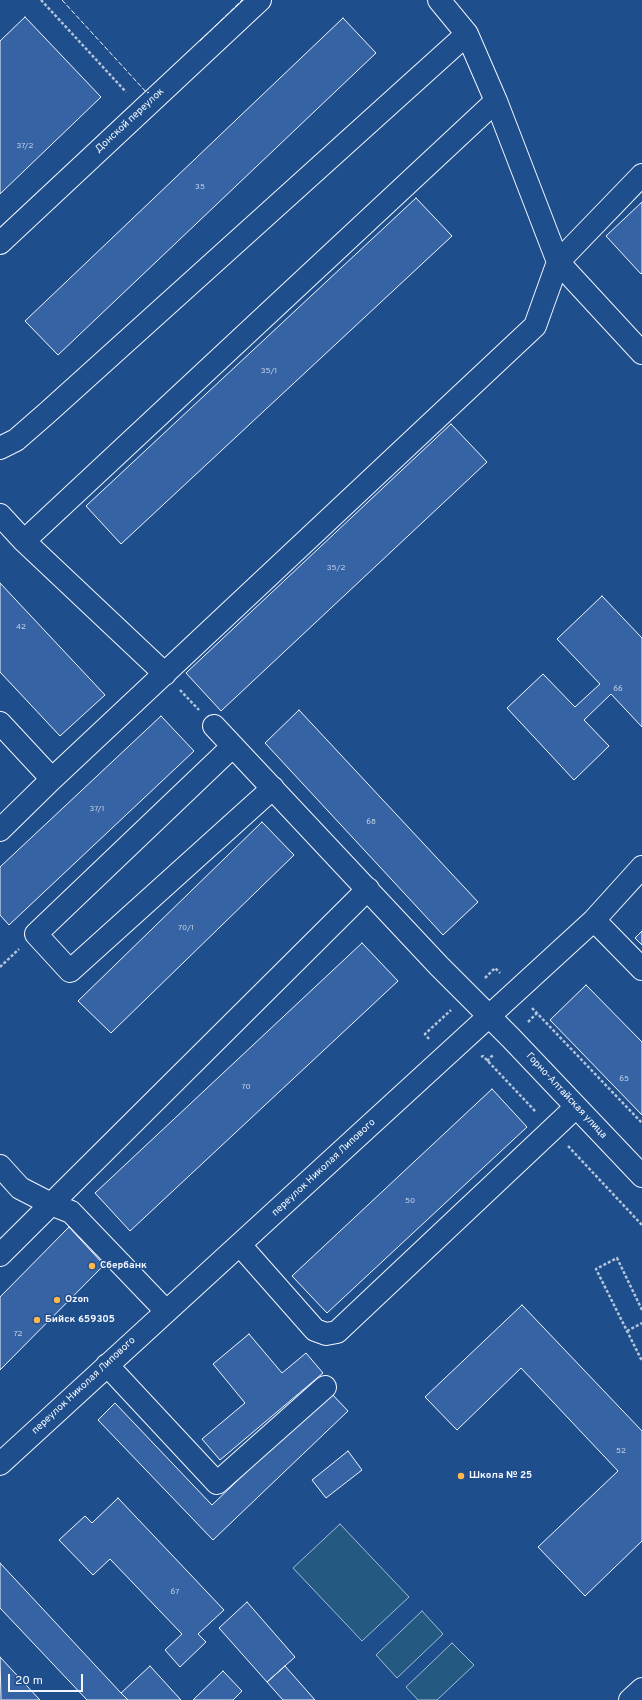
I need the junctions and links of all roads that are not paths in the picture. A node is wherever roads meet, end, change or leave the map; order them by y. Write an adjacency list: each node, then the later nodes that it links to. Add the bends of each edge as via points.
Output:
1 (260, 0): 6 (street, Донской переулок)
2 (439, 0): 3 (street)
3 (467, 34): 4 (street); 9 (street, via 47,413 16,440)
4 (496, 101): 7 (street); 11 (street)
5 (642, 175): 7 (street)
6 (0, 243)
7 (558, 262): 8 (street); 12 (street, via 535,326)
8 (642, 353)
9 (0, 448)
10 (0, 515): 11 (street)
11 (24, 541): 12 (street)
12 (165, 674): 16 (street)
13 (0, 723): 16 (street)
14 (214, 726): 15 (street, Горно-Алтайская улица)
15 (233, 746): 17 (street, Горно-Алтайская улица); 17 (street, via 36,934 70,971)
16 (52, 779): 18 (street)
17 (273, 788): 20 (street, Горно-Алтайская улица)
18 (0, 830)
19 (642, 867): 21 (street, переулок Николая Липового)
20 (368, 889): 23 (street, Горно-Алтайская улица); 27 (street)
21 (594, 920): 22 (street); 23 (street, переулок Николая Липового)
22 (642, 969)
23 (489, 1016): 24 (street, Горно-Алтайская улица); 28 (street, переулок Николая Липового)
24 (576, 1107): 26 (street, Горно-Алтайская улица); 28 (street, via 337,1332 326,1334 315,1330)
25 (0, 1166): 27 (street, via 20,1188)
26 (642, 1176)
27 (51, 1204): 29 (street); 30 (street, via 71,1212)
28 (240, 1245): 30 (street, переулок Николая Липового)
29 (0, 1255)
30 (166, 1311): 31 (street, переулок Николая Липового)
31 (107, 1365): 32 (street, via 217,1483); 33 (street, переулок Николая Липового)
32 (325, 1387)
33 (0, 1464)
34 (642, 1689): 35 (street)
35 (630, 1700)

